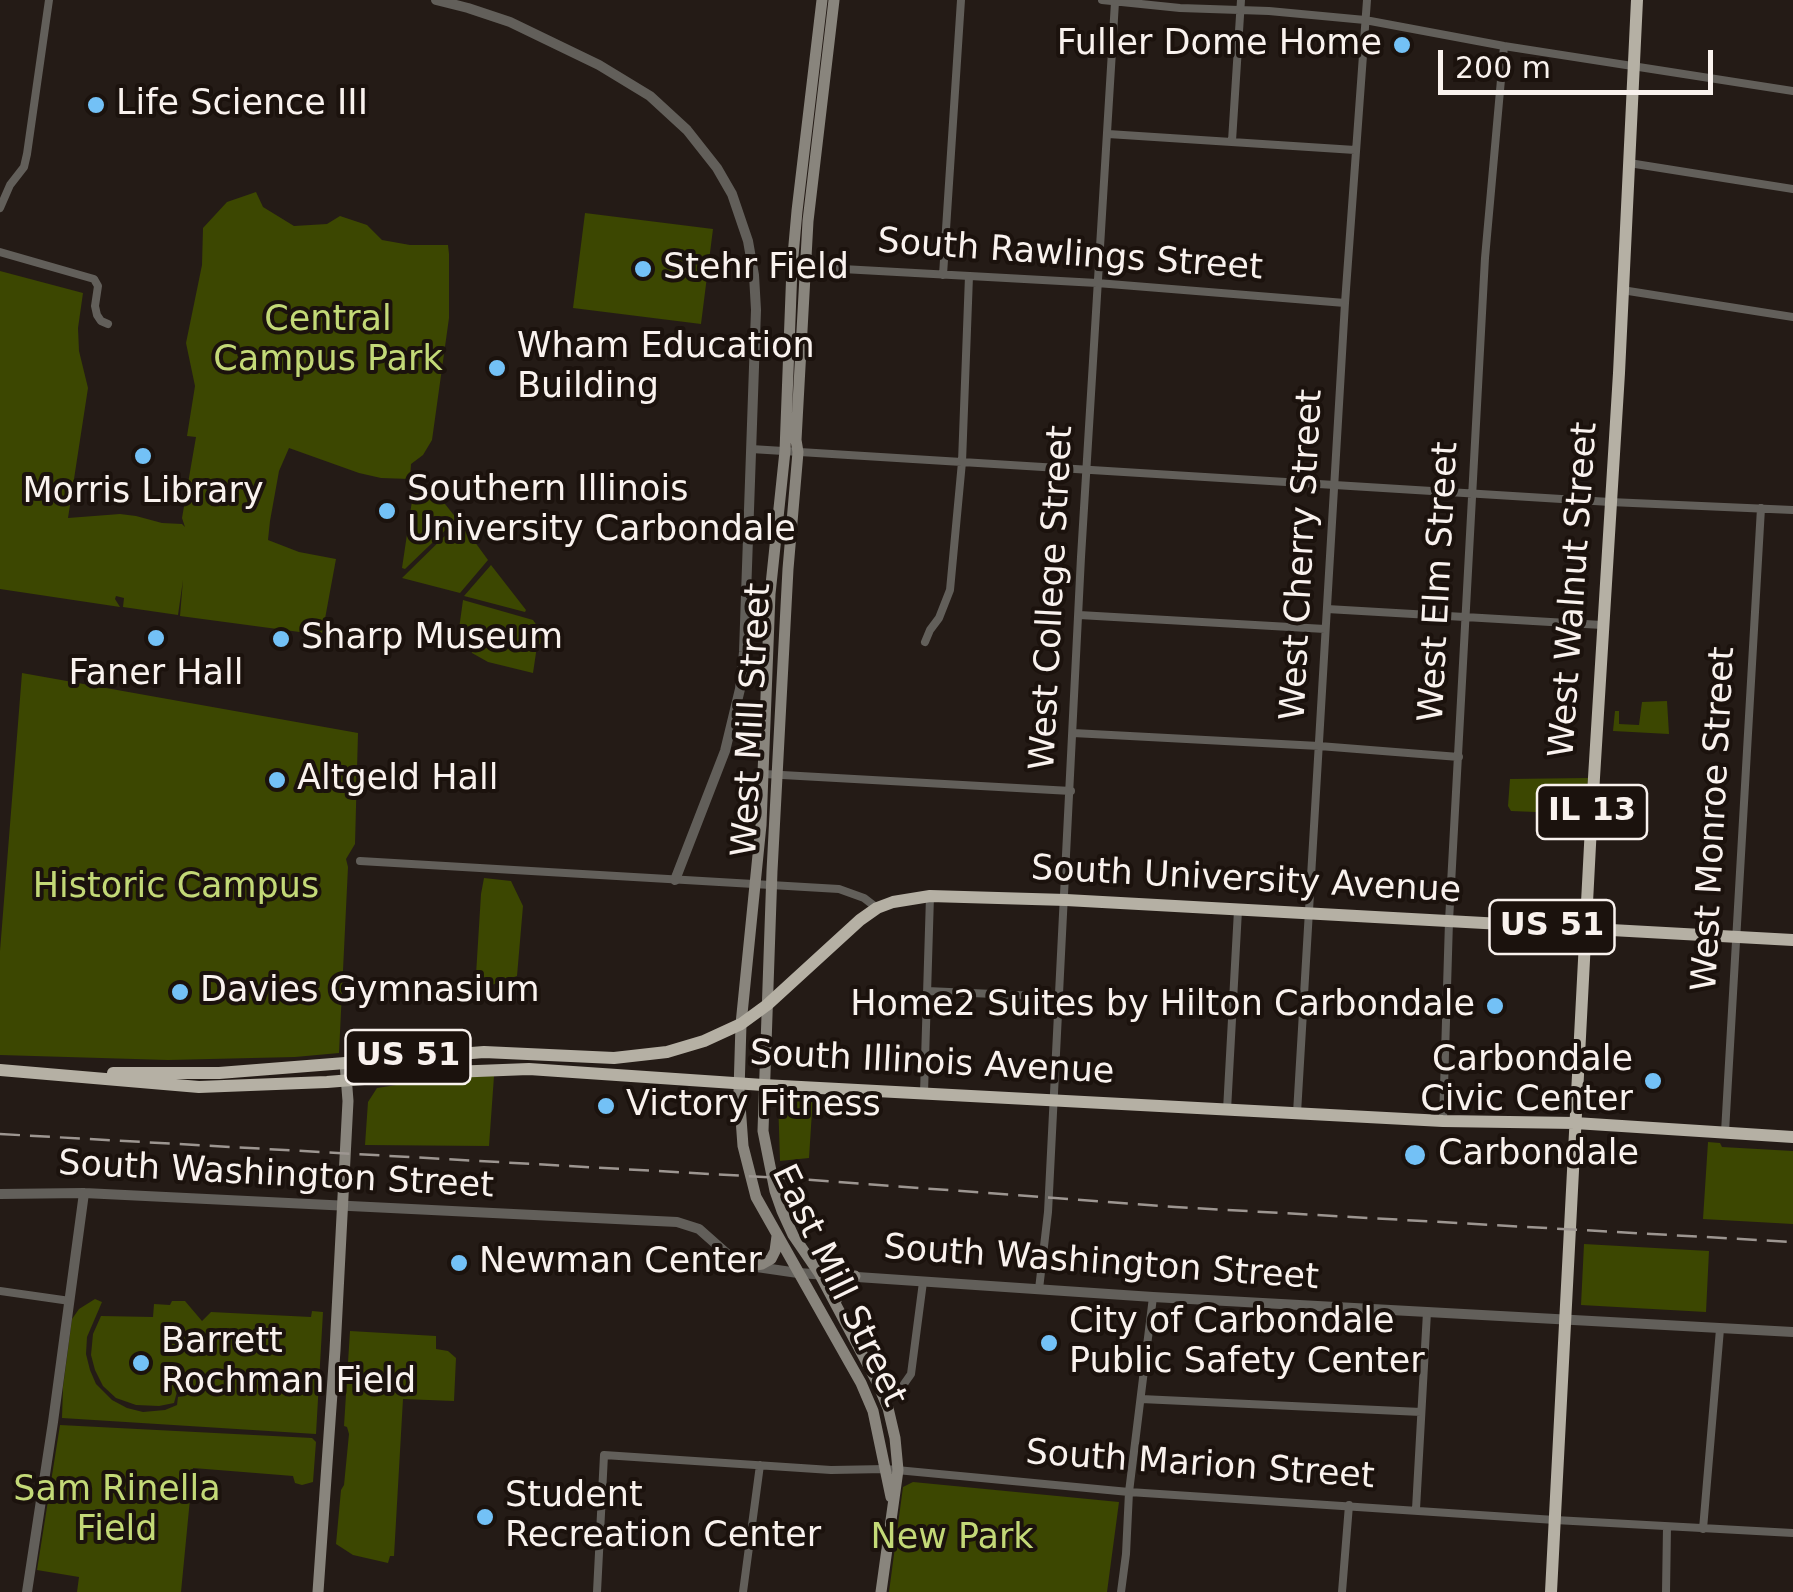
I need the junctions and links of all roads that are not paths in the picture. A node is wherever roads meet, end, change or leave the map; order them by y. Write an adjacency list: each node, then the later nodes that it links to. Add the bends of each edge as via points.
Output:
1 (50, 0): 20 (street, via 24,168)
2 (436, 0): 30 (street, via 510,22 630,82 687,130 717,168 740,216 754,275)
3 (822, 0): 22 (main road, West Mill Street, via 799,188)
4 (834, 0): 22 (main road, West Mill Street)
5 (961, 0): 23 (street)
6 (1102, 0): 9 (street)
7 (1367, 0): 11 (street, West Cherry Street)
8 (1637, 0): 13 (highway, West Walnut Street / IL 13)
9 (1115, 2): 10 (street); 15 (street, West College Street)
10 (1241, 5): 11 (street); 16 (street)
11 (1365, 20): 12 (street); 17 (street, West Cherry Street)
12 (1504, 46): 13 (street); 35 (street, West Elm Street)
13 (1632, 67): 14 (street); 18 (highway, West Walnut Street / IL 13)
14 (1793, 92)
15 (1108, 134): 16 (street); 25 (street, West College Street)
16 (1232, 141): 17 (street)
17 (1355, 150): 27 (street, West Cherry Street)
18 (1629, 164): 19 (street); 26 (highway, West Walnut Street / IL 13)
19 (1793, 189)
20 (0, 208)
21 (0, 252): 29 (street, via 94,279 97,316)
22 (799, 267): 23 (street, South Rawlings Street); 31 (main road, West Mill Street)
23 (943, 274): 24 (street, South Rawlings Street)
24 (969, 276): 25 (street, South Rawlings Street); 32 (street)
25 (1097, 283): 27 (street, South Rawlings Street); 33 (street, West College Street)
26 (1622, 290): 28 (street); 36 (highway, West Walnut Street / IL 13)
27 (1345, 303): 34 (street, West Cherry Street)
28 (1793, 317)
29 (108, 324)
30 (751, 449): 31 (street); 51 (street, via 740,689 725,752)
31 (791, 451): 32 (street); 48 (main road, West Mill Street, via 770,594)
32 (962, 462): 33 (street); 44 (street, via 950,590)
33 (1088, 470): 34 (street); 40 (street, West College Street)
34 (1334, 484): 35 (street); 39 (street, West Cherry Street)
35 (1472, 493): 36 (street); 41 (street, West Elm Street)
36 (1610, 502): 37 (street); 42 (highway, West Walnut Street / IL 13)
37 (1761, 508): 38 (street); 61 (street, West Monroe Street)
38 (1793, 510)
39 (1326, 609): 41 (street); 43 (street, West Cherry Street)
40 (1079, 615): 43 (street); 45 (street, West College Street)
41 (1467, 616): 42 (street); 47 (street, West Elm Street)
42 (1602, 624): 60 (highway, West Walnut Street / IL 13)
43 (1325, 629): 46 (street, West Cherry Street)
44 (925, 642)
45 (1073, 734): 46 (street); 49 (street, West College Street)
46 (1319, 746): 47 (street); 58 (street, West Cherry Street)
47 (1459, 757): 59 (street, West Elm Street)
48 (771, 775): 49 (street); 52 (main road, West Mill Street); 53 (main road, West Mill Street)
49 (1071, 791): 55 (street, West College Street)
50 (360, 861): 51 (street)
51 (675, 880): 52 (street)
52 (756, 884): 53 (street); 66 (main road, West Mill Street)
53 (771, 884): 56 (street, via 838,889); 65 (main road, West Mill Street)
54 (930, 896): 55 (highway, South University Avenue / US 51); 56 (highway, South University Avenue / US 51); 63 (street)
55 (1066, 900): 57 (highway, South University Avenue / US 51); 64 (street, West College Street)
56 (877, 908): 65 (highway, South Illinois Avenue / US 51)
57 (1238, 910): 58 (highway, South University Avenue / US 51); 75 (street)
58 (1310, 914): 59 (highway, South University Avenue / US 51); 76 (street, West Cherry Street)
59 (1448, 921): 60 (highway, South University Avenue / US 51); 77 (street, West Elm Street)
60 (1585, 928): 61 (highway, South University Avenue / US 51); 78 (highway, West Walnut Street / IL 13)
61 (1735, 937): 62 (highway, South University Avenue / US 51); 79 (street, West Monroe Street)
62 (1793, 940)
63 (927, 991): 64 (street); 73 (street)
64 (1060, 998): 74 (street, West College Street)
65 (767, 1005): 66 (highway, South Illinois Avenue / US 51); 72 (main road, West Mill Street)
66 (741, 1024): 67 (highway, South Illinois Avenue / US 51, via 648,1055 484,1052); 71 (main road, West Mill Street)
67 (344, 1063): 69 (highway, South Illinois Avenue / US 51); 70 (main road)
68 (0, 1070): 69 (highway, South Illinois Avenue / US 51)
69 (70, 1075): 70 (highway, South Illinois Avenue / US 51, via 199,1087)
70 (346, 1081): 71 (highway, South Illinois Avenue / US 51, via 529,1069); 83 (main road)
71 (739, 1084): 72 (highway, South Illinois Avenue / US 51); 84 (main road, East Mill Street, via 743,1146 756,1197)
72 (763, 1085): 73 (highway, South Illinois Avenue / US 51); 87 (main road, East Mill Street, via 762,1131 775,1191)
73 (924, 1094): 74 (highway, South Illinois Avenue / US 51)
74 (1054, 1100): 75 (highway, South Illinois Avenue / US 51); 90 (street, West College Street)
75 (1227, 1110): 76 (highway, South Illinois Avenue / US 51)
76 (1297, 1113): 77 (highway, South Illinois Avenue / US 51)
77 (1442, 1121): 78 (highway, South Illinois Avenue / US 51)
78 (1575, 1123): 79 (highway, South Illinois Avenue / US 51); 96 (highway, West Walnut Street / IL 13)
79 (1726, 1132): 80 (highway, South Illinois Avenue / US 51)
80 (1793, 1137)
81 (84, 1193): 82 (street, South Washington Street); 83 (street, South Washington Street); 93 (street)
82 (0, 1194)
83 (341, 1206): 85 (street, South Washington Street, via 677,1222 699,1229); 112 (main road)
84 (776, 1236): 85 (main road, via 771,1259); 86 (main road, East Mill Street)
85 (750, 1266): 86 (street, South Washington Street)
86 (798, 1272): 87 (street, South Washington Street); 103 (main road, East Mill Street, via 862,1383)
87 (818, 1273): 88 (street, South Washington Street); 94 (main road, East Mill Street)
88 (855, 1276): 89 (street, South Washington Street); 94 (main road)
89 (923, 1282): 90 (street, South Washington Street); 99 (street)
90 (1040, 1289): 92 (street, South Washington Street)
91 (0, 1290): 93 (street)
92 (1153, 1297): 95 (street, South Washington Street); 100 (street)
93 (70, 1301): 111 (street)
94 (835, 1303): 103 (main road, East Mill Street, via 888,1408 895,1438)
95 (1428, 1312): 96 (street, South Washington Street); 101 (street)
96 (1566, 1319): 97 (street, South Washington Street); 107 (highway, IL 13)
97 (1720, 1329): 98 (street, South Washington Street); 109 (street)
98 (1793, 1332)
99 (904, 1384)
100 (1142, 1400): 101 (street); 104 (street)
101 (1421, 1412): 106 (street)
102 (760, 1465): 103 (street, South Marion Street); 113 (street, South Marion Street, via 604,1454); 114 (street)
103 (892, 1469): 104 (street, South Marion Street); 115 (main road, East Mill Street)
104 (1128, 1492): 105 (street, South Marion Street); 116 (street)
105 (1349, 1505): 106 (street, South Marion Street); 117 (street)
106 (1416, 1510): 107 (street, South Marion Street)
107 (1555, 1520): 108 (street, South Marion Street); 118 (highway, IL 13)
108 (1667, 1526): 109 (street, South Marion Street); 119 (street)
109 (1703, 1528): 110 (street, South Marion Street)
110 (1793, 1533)
111 (27, 1592)
112 (318, 1592)
113 (597, 1592)
114 (743, 1592)
115 (881, 1592)
116 (1122, 1592)
117 (1342, 1592)
118 (1551, 1592)
119 (1666, 1592)

